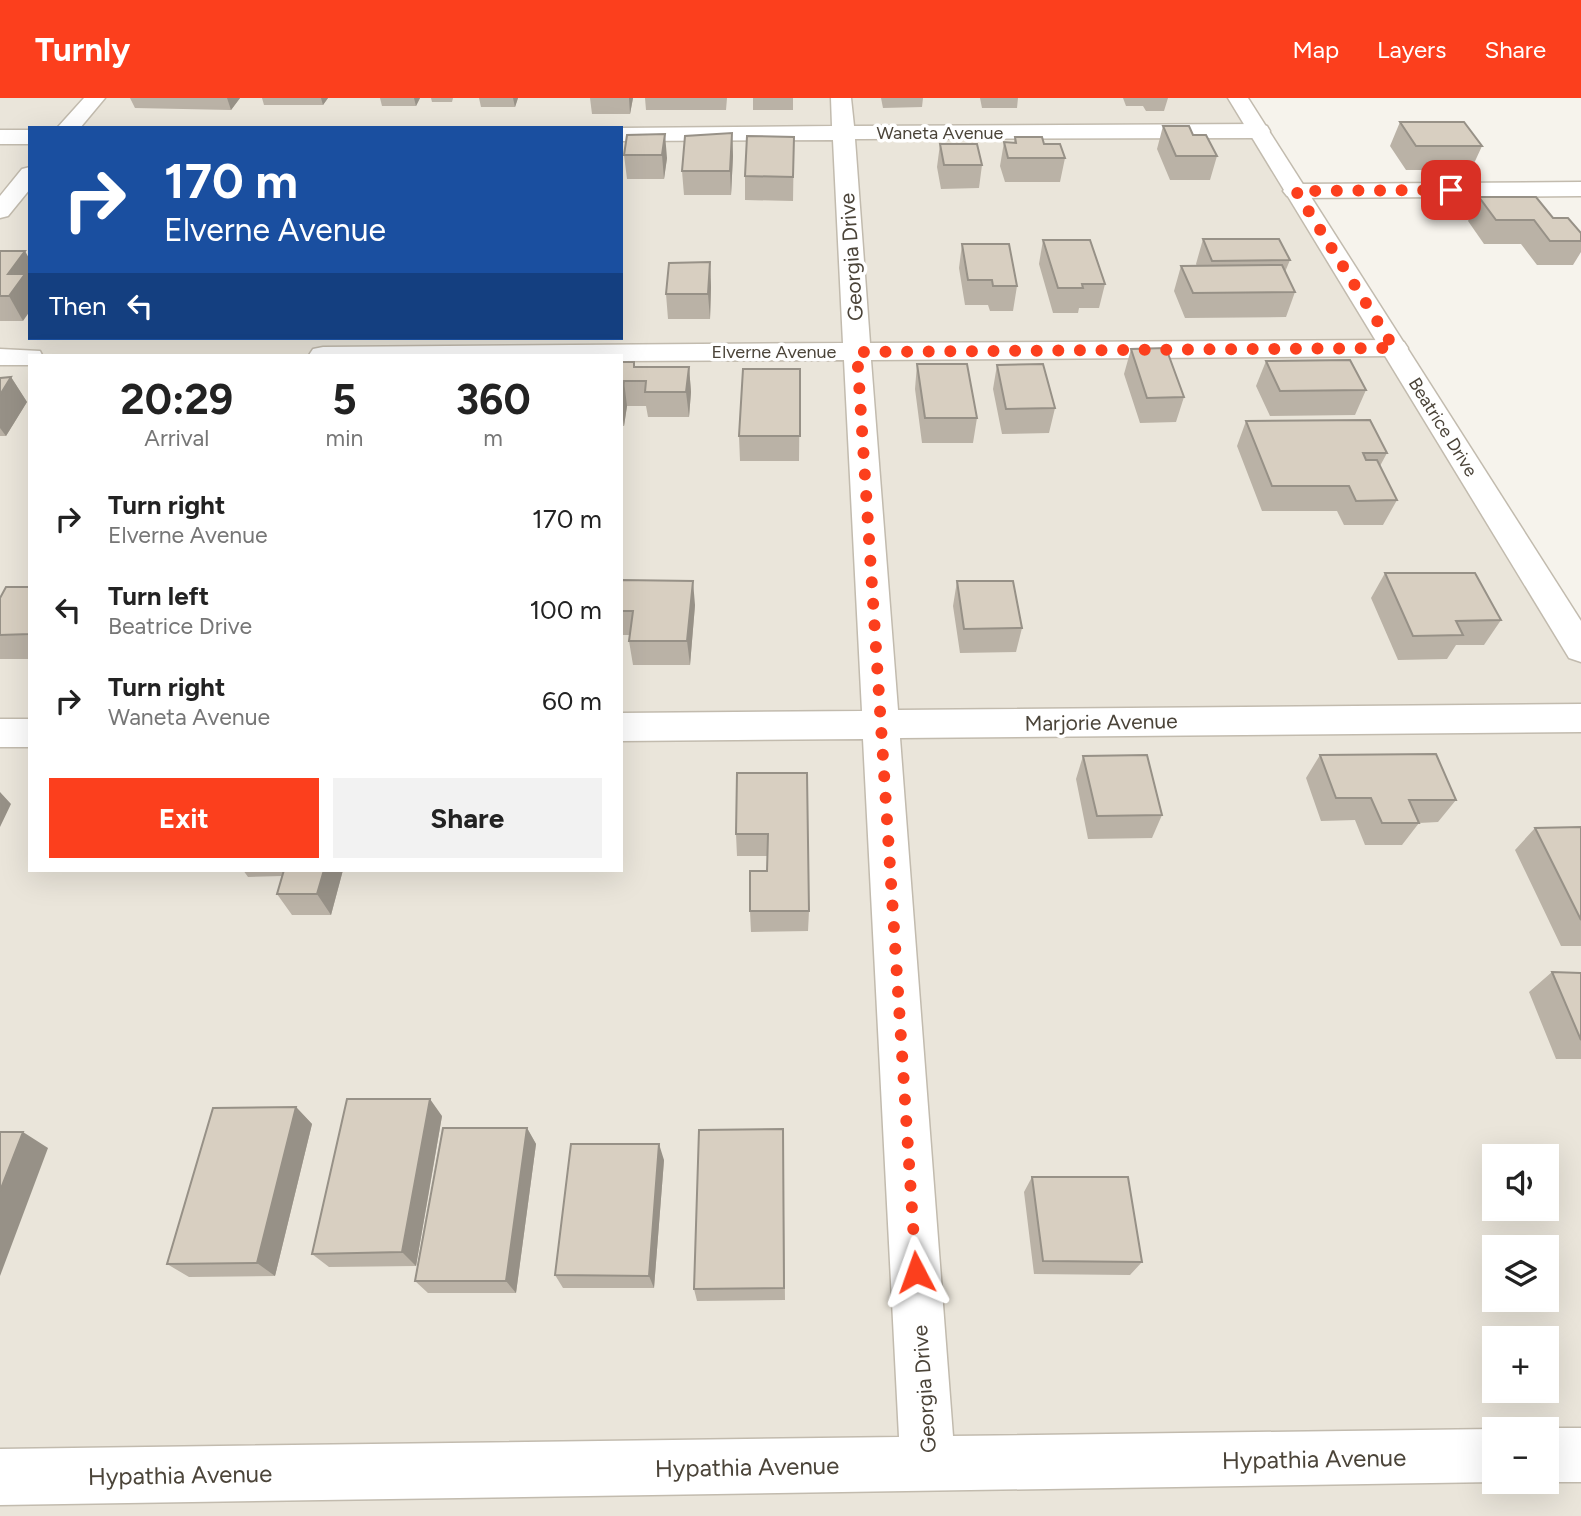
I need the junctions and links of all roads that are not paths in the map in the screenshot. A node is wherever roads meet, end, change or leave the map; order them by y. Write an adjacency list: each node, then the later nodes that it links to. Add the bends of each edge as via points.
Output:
1 (94, 98): 4 (street)
2 (1238, 98): 5 (street, Beatrice Drive)
3 (842, 116): 5 (street, Waneta Avenue); 6 (street, Waneta Avenue); 14 (street, Georgia Drive)
4 (70, 126)
5 (1259, 131): 11 (street, Beatrice Drive)
6 (623, 134)
7 (0, 137): 8 (street)
8 (28, 137)
9 (28, 176): 12 (street)
10 (1581, 189): 11 (street)
11 (1296, 191): 13 (street, Beatrice Drive)
12 (0, 211)
13 (1394, 348): 14 (street, Elverne Avenue); 18 (street, Beatrice Drive)
14 (857, 352): 15 (street, Elverne Avenue); 20 (street, Georgia Drive)
15 (501, 354)
16 (0, 357): 17 (street)
17 (28, 357)
18 (1581, 649)
19 (1581, 718): 20 (street, Marjorie Avenue)
20 (881, 725): 21 (street, Marjorie Avenue); 27 (street, Georgia Drive)
21 (623, 727)
22 (0, 733): 23 (street)
23 (28, 733)
24 (1559, 1455): 25 (street)
25 (1581, 1455)
26 (1482, 1456): 27 (street, Hypathia Avenue)
27 (928, 1464): 28 (street, Hypathia Avenue)
28 (0, 1477)

